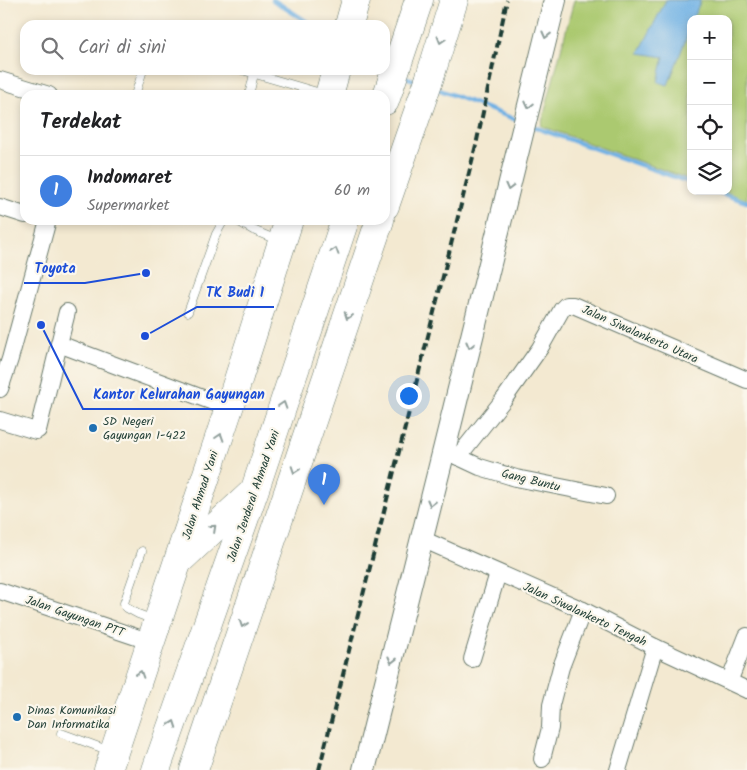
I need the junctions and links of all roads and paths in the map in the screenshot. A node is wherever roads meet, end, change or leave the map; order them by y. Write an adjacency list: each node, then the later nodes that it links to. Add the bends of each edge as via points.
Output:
1 (356, 0): 5 (highway)
2 (419, 0): 16 (highway)
3 (454, 0): 17 (highway, one-way to 17)
4 (555, 0): 34 (street, one-way to 34)
5 (350, 20)
6 (141, 75): 12 (lane)
7 (254, 75): 13 (lane)
8 (257, 75): 14 (lane)
9 (334, 75): 15 (highway)
10 (0, 80): 11 (street)
11 (33, 90)
12 (136, 90)
13 (250, 90)
14 (310, 90)
15 (329, 90)
16 (389, 90)
17 (390, 191)
18 (0, 207): 19 (street)
19 (20, 213)
20 (45, 225): 29 (street)
21 (221, 225): 27 (lane)
22 (244, 225): 25 (lane, via 252,230)
23 (343, 225): 35 (highway, Jalan Jenderal Ahmad Yani, one-way to 23)
24 (378, 225): 53 (highway, one-way to 53)
25 (286, 231): 32 (highway, Jalan Ahmad Yani)
26 (67, 312): 28 (street)
27 (188, 312)
28 (59, 344): 32 (street); 33 (street, via 38,430)
29 (5, 357): 31 (street)
30 (747, 380): 34 (street, Jalan Siwalankerto Utara, via 573,305 566,305 504,399)
31 (0, 389)
32 (229, 408): 39 (highway, Jalan Ahmad Yani, one-way to 32)
33 (0, 420)
34 (451, 453): 36 (street, Gang Buntu, via 480,467 516,478); 37 (street, one-way to 37)
35 (255, 490): 39 (highway, one-way to 35); 52 (highway, Jalan Jenderal Ahmad Yani, one-way to 35)
36 (606, 496)
37 (422, 539): 40 (street, Jalan Siwalankerto Tengah); 54 (street, one-way to 54)
38 (142, 551): 43 (lane, via 124,603)
39 (178, 562): 43 (highway, Jalan Ahmad Yani)
40 (498, 573): 42 (street, Jalan Siwalankerto Tengah); 46 (street)
41 (0, 591): 43 (street, Jalan Gayungan PTT)
42 (583, 610): 45 (street, Jalan Siwalankerto Tengah); 50 (street, via 561,668)
43 (154, 632): 51 (highway, Jalan Ahmad Yani, one-way to 43)
44 (747, 636): 47 (street)
45 (655, 647): 47 (street, Jalan Siwalankerto Tengah); 55 (street)
46 (472, 659)
47 (729, 682): 48 (street, Jalan Siwalankerto Tengah)
48 (747, 690)
49 (61, 733): 51 (lane)
50 (542, 759)
51 (111, 761)
52 (156, 770)
53 (194, 770)
54 (364, 770)
55 (618, 770)

